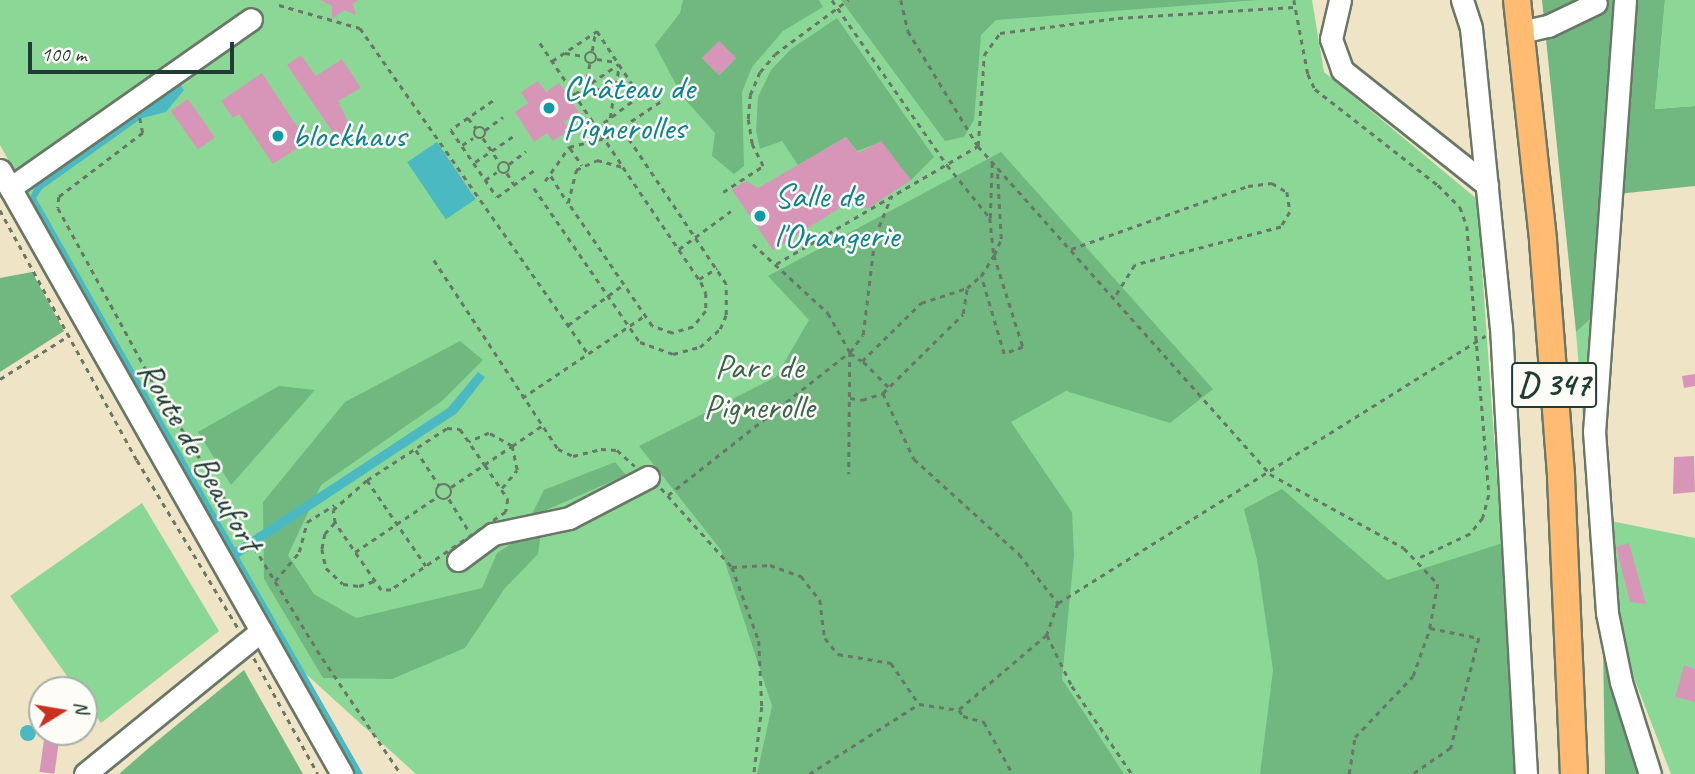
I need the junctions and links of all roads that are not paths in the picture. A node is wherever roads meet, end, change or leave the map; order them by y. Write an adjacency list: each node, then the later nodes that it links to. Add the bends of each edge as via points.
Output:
1 (1340, 0): 9 (street, via 1331,39 1342,70)
2 (1462, 0): 9 (street, via 1471,28)
3 (1517, 0): 7 (main road, D 347)
4 (1625, 0): 17 (street, via 1594,431 1608,613 1621,682)
5 (1596, 3): 7 (street, via 1548,26)
6 (251, 19): 8 (street)
7 (1521, 32): 16 (main road, D 347, via 1561,477)
8 (5, 179): 12 (street, Route de Beaufort)
9 (1487, 185): 15 (street, via 1501,327)
10 (648, 477): 11 (street, via 569,518 493,534)
11 (458, 560)
12 (251, 632): 13 (street); 14 (street, Route de Beaufort)
13 (85, 774)
14 (342, 774)
15 (1525, 774)
16 (1574, 774)
17 (1650, 774)

